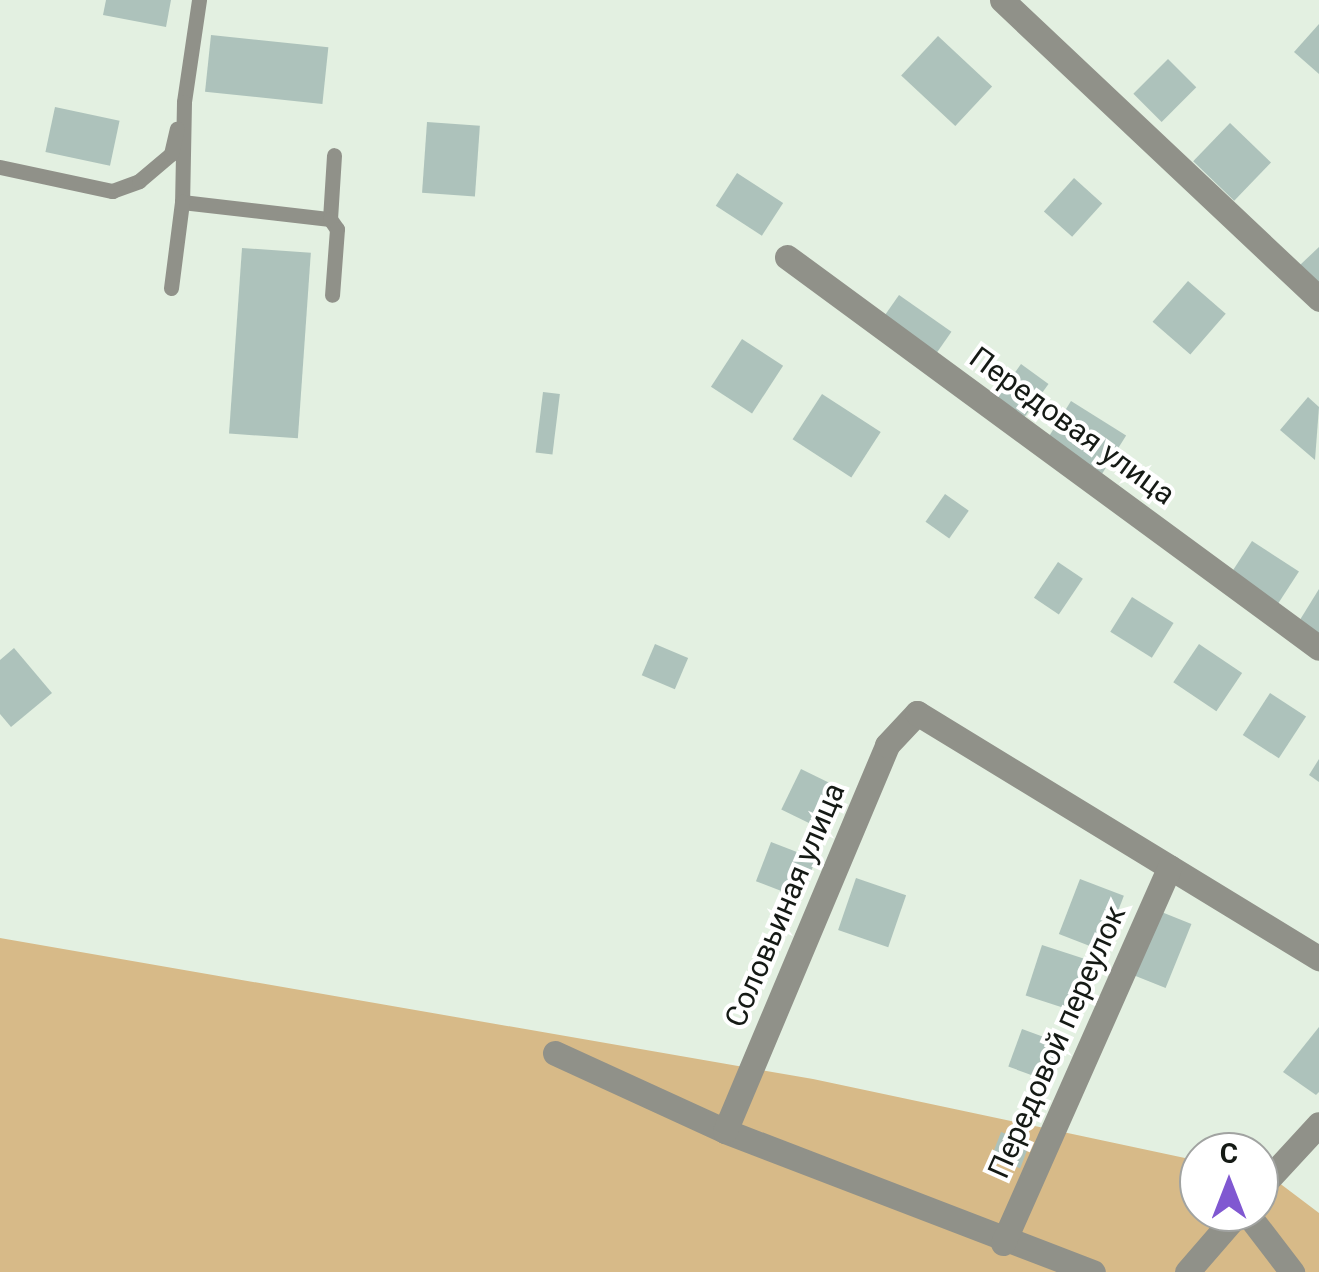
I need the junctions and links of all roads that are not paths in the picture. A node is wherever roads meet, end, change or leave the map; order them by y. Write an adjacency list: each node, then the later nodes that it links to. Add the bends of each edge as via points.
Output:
1 (200, 0): 3 (lane)
2 (1002, 0): 11 (street)
3 (184, 102): 5 (lane, via 170,154 138,181 112,191); 6 (lane)
4 (334, 155): 7 (lane)
5 (0, 167)
6 (182, 202): 7 (lane); 9 (lane)
7 (330, 219): 10 (lane, via 336,229)
8 (787, 257): 12 (street, Передовая улица)
9 (170, 288)
10 (332, 295)
11 (1319, 299)
12 (1319, 648)
13 (1170, 867): 14 (street); 17 (street, Соловьиная улица, via 917,713 887,745); 21 (street, Передовой переулок)
14 (1319, 958)
15 (555, 1053): 17 (street)
16 (1319, 1124): 18 (street)
17 (725, 1131): 21 (street)
18 (1279, 1167)
19 (1224, 1232): 23 (street)
20 (1259, 1232): 24 (street)
21 (1003, 1243): 22 (street)
22 (1093, 1272)
23 (1187, 1272)
24 (1292, 1272)

